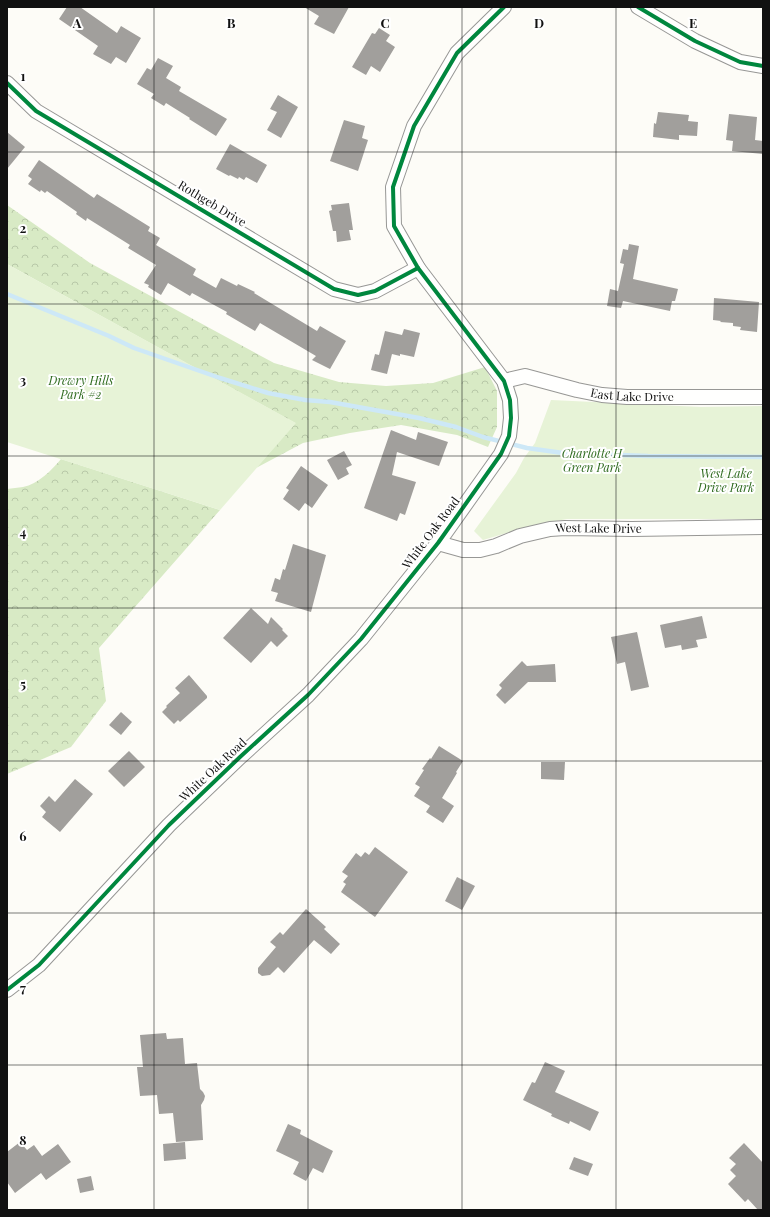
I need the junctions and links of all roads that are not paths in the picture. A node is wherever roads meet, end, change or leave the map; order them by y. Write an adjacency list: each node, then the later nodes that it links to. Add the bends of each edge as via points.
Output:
1 (504, 7): 5 (street, White Oak Road, via 457,53 414,126 393,187 394,226)
2 (638, 7): 3 (street, via 696,41 740,62)
3 (763, 66)
4 (7, 83): 5 (street, Rothgeb Drive, via 36,111 334,289 358,295 375,291)
5 (418, 268): 6 (street, White Oak Road)
6 (504, 381): 7 (street, East Lake Drive, via 525,376 602,396); 9 (street, White Oak Road, via 510,400 509,436 501,454)
7 (763, 397)
8 (763, 527): 9 (street, West Lake Drive, via 550,529 480,550 463,550)
9 (438, 543): 10 (street, White Oak Road, via 337,664 170,825 39,965)
10 (7, 990)

